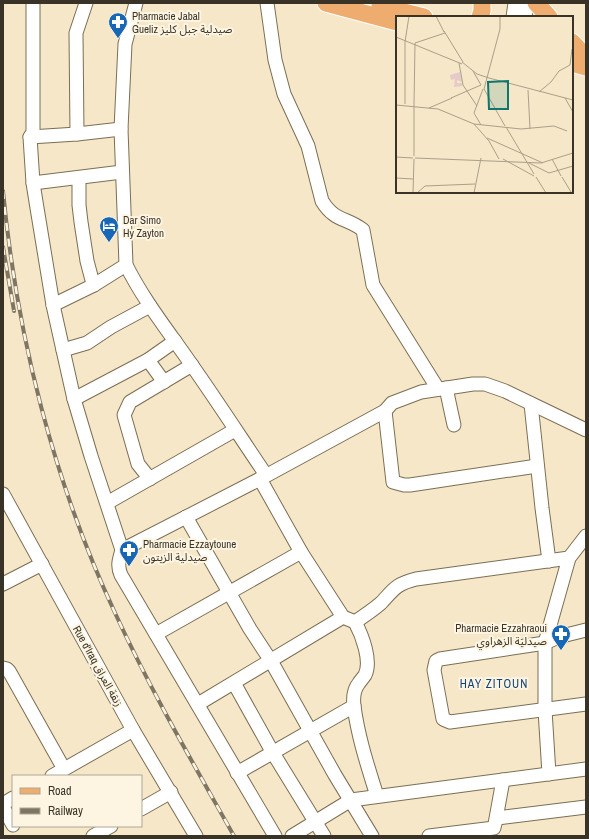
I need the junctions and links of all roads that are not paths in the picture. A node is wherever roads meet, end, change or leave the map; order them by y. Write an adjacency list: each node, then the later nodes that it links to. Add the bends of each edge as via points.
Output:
1 (34, 3): 23 (street, via 33,132)
2 (86, 3): 22 (street, via 76,33)
3 (136, 3): 21 (street, via 125,44)
4 (267, 3): 36 (street, via 275,60 284,94 308,146 322,201 334,216 363,230 373,285)
5 (326, 3): 16 (main road)
6 (368, 3): 11 (main road)
7 (482, 3): 12 (main road)
8 (515, 3): 13 (street)
9 (527, 3): 14 (street)
10 (536, 3): 15 (main road)
11 (420, 16)
12 (480, 16)
13 (513, 16)
14 (525, 16)
15 (548, 16)
16 (396, 22)
17 (573, 43): 18 (main road)
18 (586, 57)
19 (573, 63): 20 (main road)
20 (586, 67)
21 (121, 129): 22 (street); 24 (street)
22 (77, 134): 23 (street)
23 (30, 137): 26 (street)
24 (122, 172): 25 (street); 27 (street)
25 (80, 178): 26 (street); 28 (street, via 81,222 87,261)
26 (33, 183): 29 (street)
27 (126, 265): 28 (street); 30 (street)
28 (94, 285): 29 (street)
29 (53, 305): 32 (street)
30 (150, 306): 31 (street); 32 (street, via 110,327 87,343)
31 (176, 341): 33 (street); 34 (street)
32 (63, 350): 37 (street)
33 (148, 360): 35 (street); 37 (street)
34 (192, 365): 35 (street); 41 (street)
35 (164, 382): 45 (street, via 130,402 124,415 138,464)
36 (442, 389): 38 (street, via 485,384); 39 (street, via 408,396 392,403); 40 (street)
37 (74, 399): 47 (street)
38 (531, 404): 42 (street); 43 (street)
39 (385, 411): 43 (street, via 394,482 410,485); 44 (street)
40 (454, 425)
41 (235, 430): 44 (street); 45 (street)
42 (586, 430)
43 (537, 466): 53 (street)
44 (263, 477): 48 (street); 51 (street)
45 (150, 479): 47 (street)
46 (3, 494): 54 (street, Rue d'Iraq زنقة العراق)
47 (107, 503): 50 (street)
48 (186, 518): 50 (street); 56 (street)
49 (586, 536): 52 (street)
50 (122, 550): 60 (street, via 119,571)
51 (301, 552): 56 (street); 57 (street)
52 (569, 558): 53 (street); 61 (street)
53 (549, 561): 58 (street, via 404,582)
54 (42, 564): 55 (street); 69 (street, Rue d'Iraq زنقة العراق)
55 (3, 584)
56 (229, 593): 60 (street); 62 (street)
57 (343, 617): 58 (street); 62 (street)
58 (356, 622): 67 (street, via 362,635 367,663 365,675 354,693)
59 (586, 630): 61 (street)
60 (156, 634): 65 (street)
61 (545, 643): 68 (street); 68 (street, via 440,659 436,661 434,670 443,719 446,721)
62 (271, 661): 64 (street); 70 (street)
63 (3, 668): 72 (street, via 9,671)
64 (234, 683): 65 (street); 71 (street)
65 (198, 704): 74 (street)
66 (586, 704): 68 (street)
67 (354, 706): 70 (street); 79 (street)
68 (545, 710): 75 (street)
69 (133, 730): 72 (street); 78 (street, Rue d'Iraq زنقة العراق)
70 (309, 732): 71 (street); 80 (street)
71 (273, 753): 74 (street); 85 (street)
72 (64, 769): 76 (street)
73 (586, 769): 75 (street)
74 (237, 773): 90 (street)
75 (549, 774): 77 (street)
76 (54, 775)
77 (503, 780): 79 (street); 87 (street)
78 (171, 792): 83 (street); 89 (street, Rue d'Iraq زنقة العراق)
79 (377, 796): 80 (street)
80 (351, 800): 85 (street); 93 (street)
81 (12, 801): 84 (street)
82 (586, 807): 87 (street)
83 (142, 808)
84 (7, 816)
85 (315, 822): 91 (street); 92 (street)
86 (14, 827): 88 (street)
87 (495, 827): 94 (street)
88 (19, 836)
89 (196, 836)
90 (275, 836)
91 (292, 836)
92 (324, 836)
93 (372, 836)
94 (429, 836)

